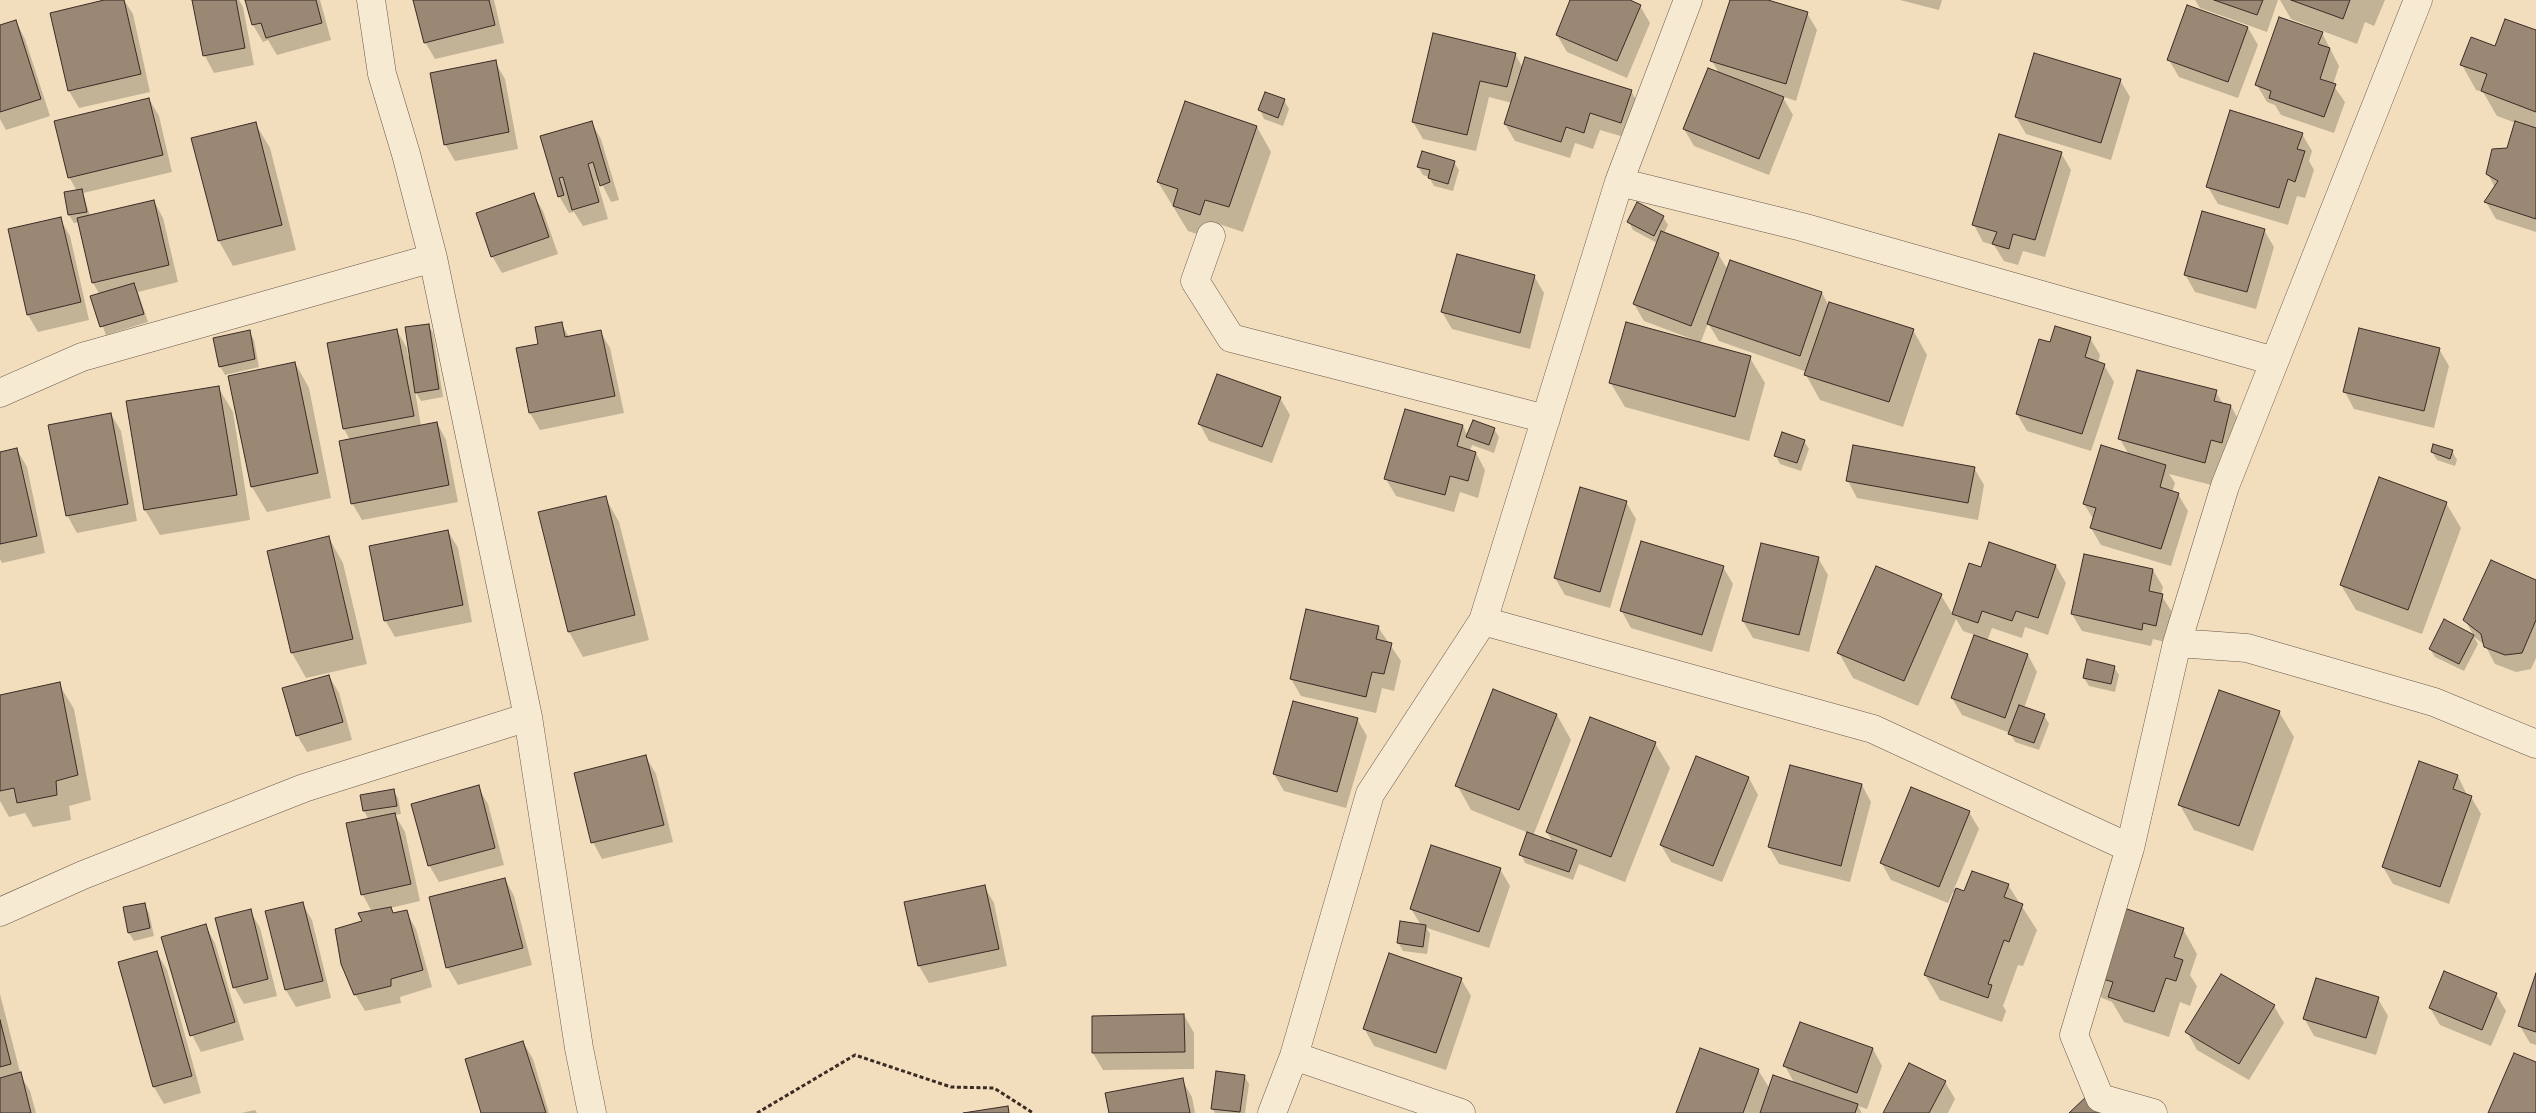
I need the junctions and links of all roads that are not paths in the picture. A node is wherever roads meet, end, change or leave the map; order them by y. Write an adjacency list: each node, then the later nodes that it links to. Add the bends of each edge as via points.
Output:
1 (371, 0): 6 (street, via 382,74)
2 (1688, 0): 4 (street)
3 (2418, 0): 7 (street)
4 (1619, 182): 7 (street, via 1802,227); 9 (street)
5 (1211, 236): 9 (street, via 1195,281 1231,338)
6 (433, 258): 8 (street, via 82,357); 12 (street)
7 (2274, 361): 11 (street, via 2219,504)
8 (0, 393)
9 (1546, 419): 10 (street)
10 (1483, 621): 14 (street, via 1873,729); 16 (street, via 1370,794)
11 (2177, 643): 13 (street, via 2247,648 2434,702); 14 (street)
12 (528, 716): 15 (street, via 304,788 83,875); 17 (street)
13 (2536, 744)
14 (2130, 848): 20 (street, via 2074,1035 2100,1098)
15 (0, 912)
16 (1294, 1056): 18 (street); 19 (street)
17 (592, 1113)
18 (1272, 1113)
19 (1461, 1113)
20 (2153, 1113)

